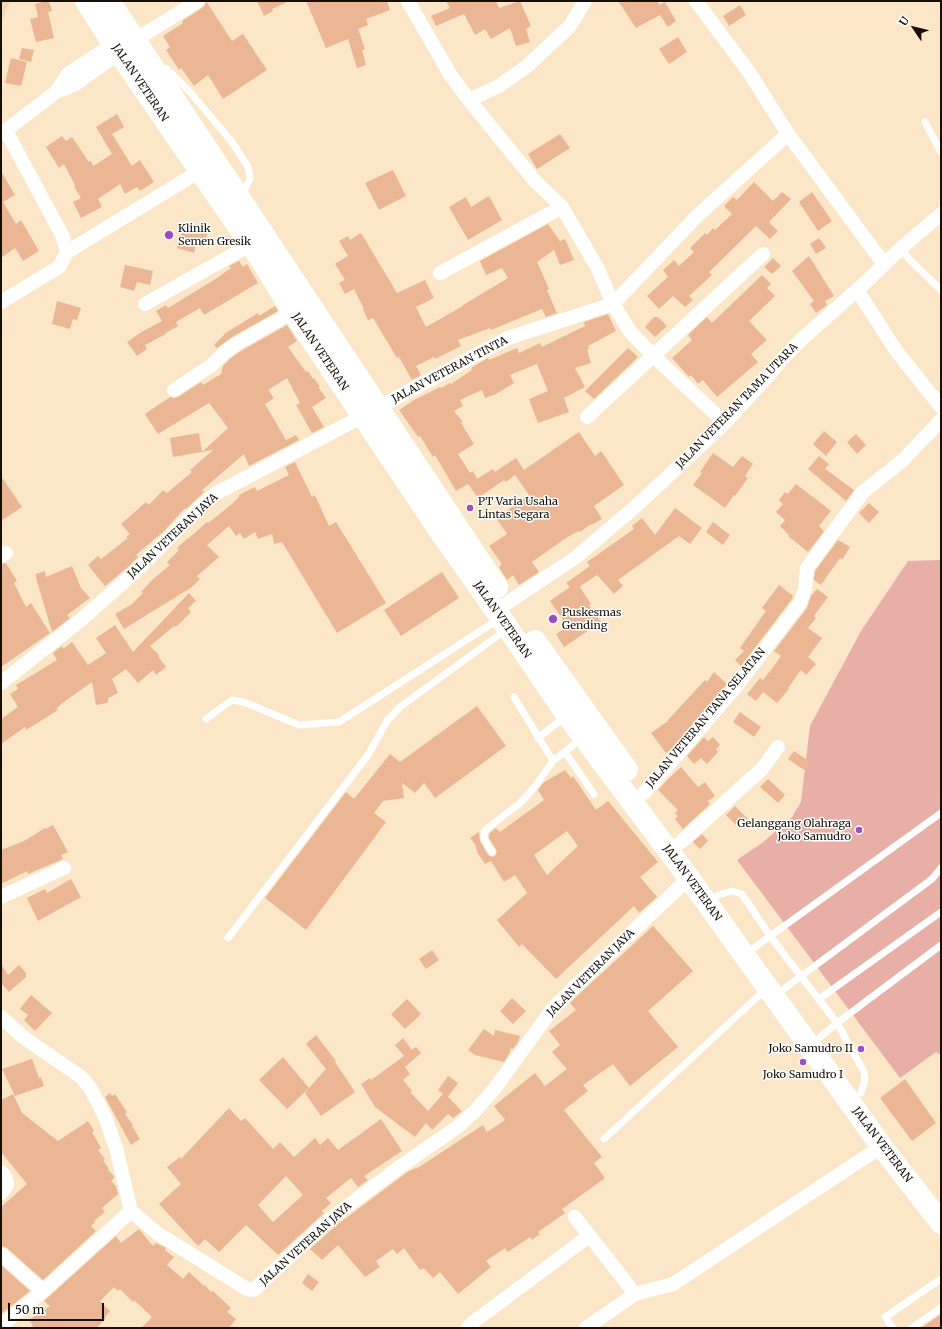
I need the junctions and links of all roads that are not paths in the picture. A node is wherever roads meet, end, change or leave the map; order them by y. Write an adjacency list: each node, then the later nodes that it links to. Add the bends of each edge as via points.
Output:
1 (86, 1): 7 (highway, JALAN VETERAN)
2 (109, 1): 7 (highway, JALAN VETERAN)
3 (198, 1): 7 (street)
4 (408, 1): 8 (street, via 451,76)
5 (586, 1): 8 (street, via 570,26 527,66 499,86)
6 (696, 1): 11 (street, via 748,72)
7 (124, 42): 10 (street, via 74,85 56,92); 13 (highway, JALAN VETERAN); 31 (highway, JALAN VETERAN, via 182,96 238,195)
8 (469, 100): 14 (street, via 535,181)
9 (925, 122): 12 (lane)
10 (3, 132): 18 (street, via 62,235)
11 (788, 134): 20 (street); 26 (street, via 697,216)
12 (941, 152)
13 (200, 171): 16 (highway, JALAN VETERAN); 18 (street)
14 (562, 207): 21 (street); 26 (street, via 597,267)
15 (941, 214): 17 (street, JALAN VETERAN TAMA UTARA)
16 (250, 245): 25 (street); 27 (highway, JALAN VETERAN)
17 (900, 248): 20 (street, JALAN VETERAN TAMA UTARA); 23 (lane)
18 (67, 252): 24 (street, via 59,267)
19 (763, 254): 28 (street)
20 (884, 264): 22 (street, JALAN VETERAN TAMA UTARA)
21 (440, 273)
22 (857, 290): 30 (street, via 897,352); 34 (street, JALAN VETERAN TAMA UTARA, via 785,356)
23 (941, 290)
24 (1, 302)
25 (145, 304)
26 (613, 304): 28 (street, via 631,333); 31 (street, JALAN VETERAN TINTA, via 508,338)
27 (293, 312): 29 (street, via 236,344 212,365); 31 (highway, JALAN VETERAN)
28 (654, 356): 32 (street); 34 (street)
29 (174, 390)
30 (941, 407)
31 (371, 412): 35 (highway, JALAN VETERAN); 36 (street, JALAN VETERAN JAYA, via 215,494 135,572 82,619)
32 (587, 417)
33 (941, 420): 45 (street, JALAN VETERAN TANA SELATAN, via 903,460 863,492 807,568 805,589 800,603 735,688)
34 (725, 422): 35 (street, JALAN VETERAN TAMA UTARA, via 645,498)
35 (506, 616): 38 (highway, JALAN VETERAN); 39 (lane, via 339,722 299,725 244,702 232,700); 45 (highway, JALAN VETERAN); 55 (lane, via 495,638 400,707 387,720 368,755)
36 (1, 683)
37 (514, 697): 41 (lane)
38 (567, 715): 40 (highway, JALAN VETERAN); 41 (lane)
39 (206, 719)
40 (584, 737): 43 (lane); 52 (highway, JALAN VETERAN)
41 (538, 738): 44 (lane)
42 (778, 747): 48 (street, via 762,769)
43 (565, 752): 44 (lane); 46 (lane)
44 (553, 761): 49 (lane, via 519,804 484,832 484,838)
45 (644, 793): 48 (highway, JALAN VETERAN)
46 (594, 794)
47 (941, 813): 56 (lane)
48 (681, 842): 56 (highway, JALAN VETERAN, via 718,895)
49 (492, 852)
50 (64, 868): 53 (street)
51 (941, 868): 58 (lane, via 932,879)
52 (689, 878): 58 (highway, JALAN VETERAN); 69 (street, JALAN VETERAN JAYA, via 551,1011 495,1088 474,1111 456,1128 330,1219 255,1289 247,1289 163,1237)
53 (1, 897)
54 (941, 912): 59 (lane)
55 (228, 938)
56 (763, 941): 58 (highway, JALAN VETERAN)
57 (941, 945): 61 (lane)
58 (782, 987): 59 (lane); 62 (highway, JALAN VETERAN); 64 (lane); 65 (highway, JALAN VETERAN)
59 (819, 999): 61 (lane)
60 (1, 1017): 69 (street, via 23,1037 81,1077 91,1089 116,1148)
61 (838, 1023): 62 (lane); 63 (lane, via 864,1072 865,1080)
62 (820, 1037): 63 (highway, JALAN VETERAN)
63 (860, 1093): 68 (highway, JALAN VETERAN)
64 (604, 1139)
65 (882, 1147): 71 (highway, JALAN VETERAN); 76 (street, via 673,1284)
66 (1, 1172): 67 (street, via 7,1182)
67 (1, 1193)
68 (941, 1199)
69 (131, 1211): 75 (street)
70 (575, 1217): 72 (street)
71 (941, 1223)
72 (589, 1236): 76 (street); 79 (street)
73 (1, 1254): 75 (street)
74 (941, 1279): 81 (lane, via 885,1317)
75 (43, 1291): 78 (street)
76 (635, 1294): 80 (street)
77 (941, 1308): 82 (lane)
78 (1, 1326)
79 (468, 1328)
80 (586, 1328)
81 (893, 1328)
82 (912, 1328)

